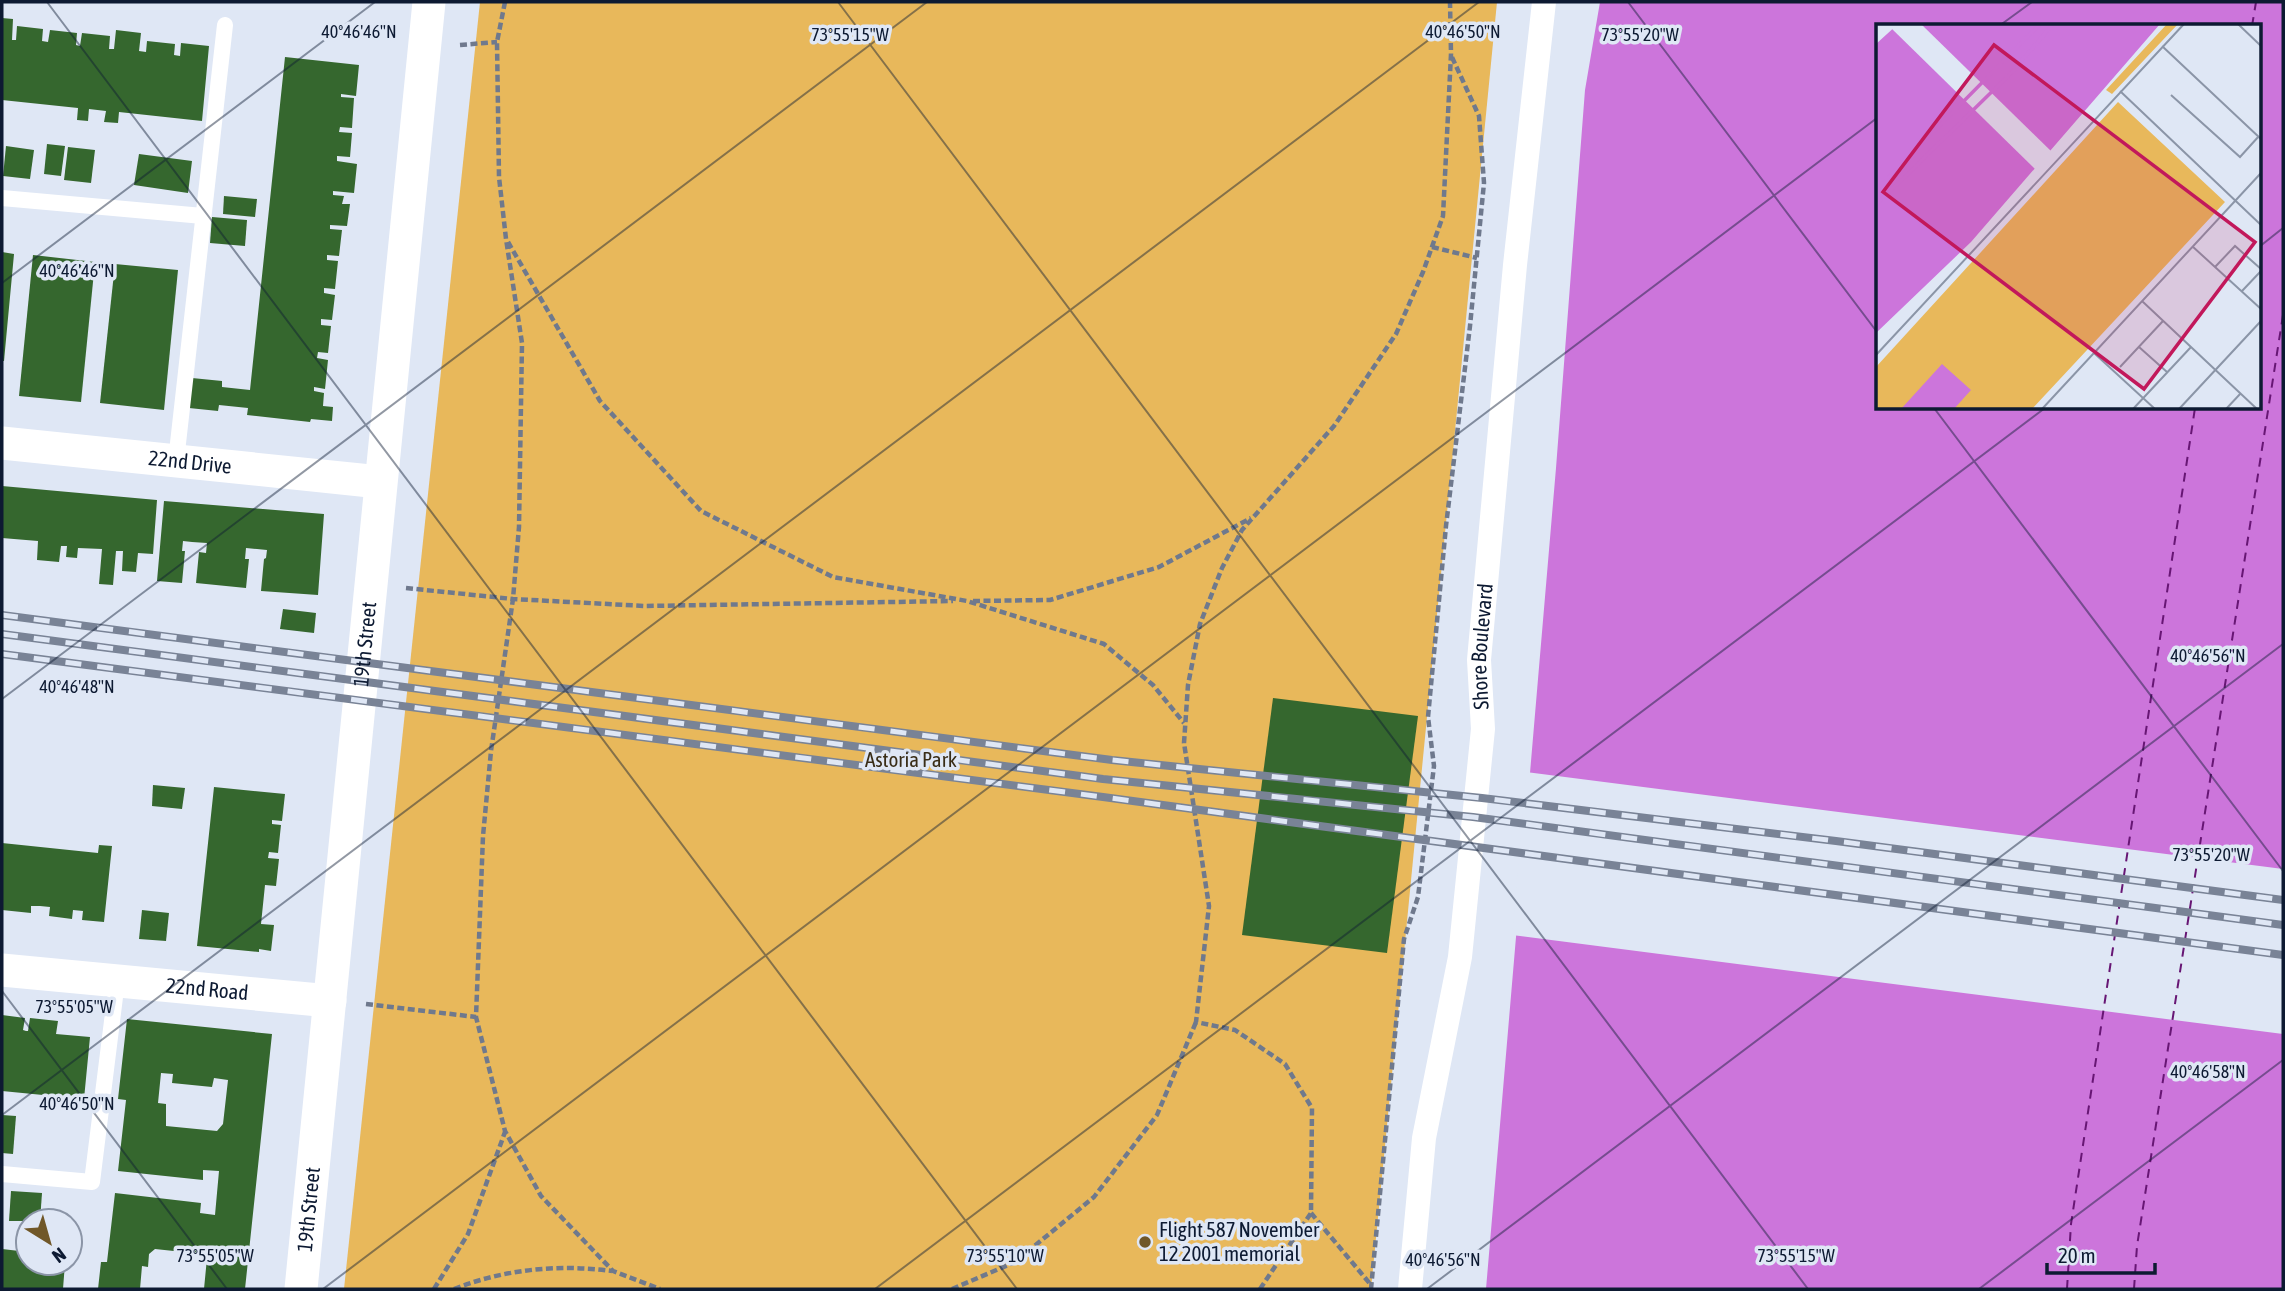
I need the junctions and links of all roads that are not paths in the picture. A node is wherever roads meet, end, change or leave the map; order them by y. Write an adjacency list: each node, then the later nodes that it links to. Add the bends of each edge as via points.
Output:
1 (429, 2): 8 (street, 19th Street)
2 (1544, 2): 14 (street, Shore Boulevard, via 1479,660 1483,729 1463,930 1424,1138)
3 (225, 25): 5 (lane)
4 (2, 198): 5 (lane)
5 (203, 216): 7 (lane)
6 (2, 443): 7 (street, 22nd Drive)
7 (176, 461): 8 (street, 22nd Drive)
8 (380, 482): 11 (street, 19th Street)
9 (2, 970): 10 (street, 22nd Road)
10 (117, 981): 11 (street, 22nd Road); 12 (lane, via 92,1182)
11 (330, 1001): 13 (street, 19th Street)
12 (2, 1174)
13 (301, 1289)
14 (1410, 1289)

